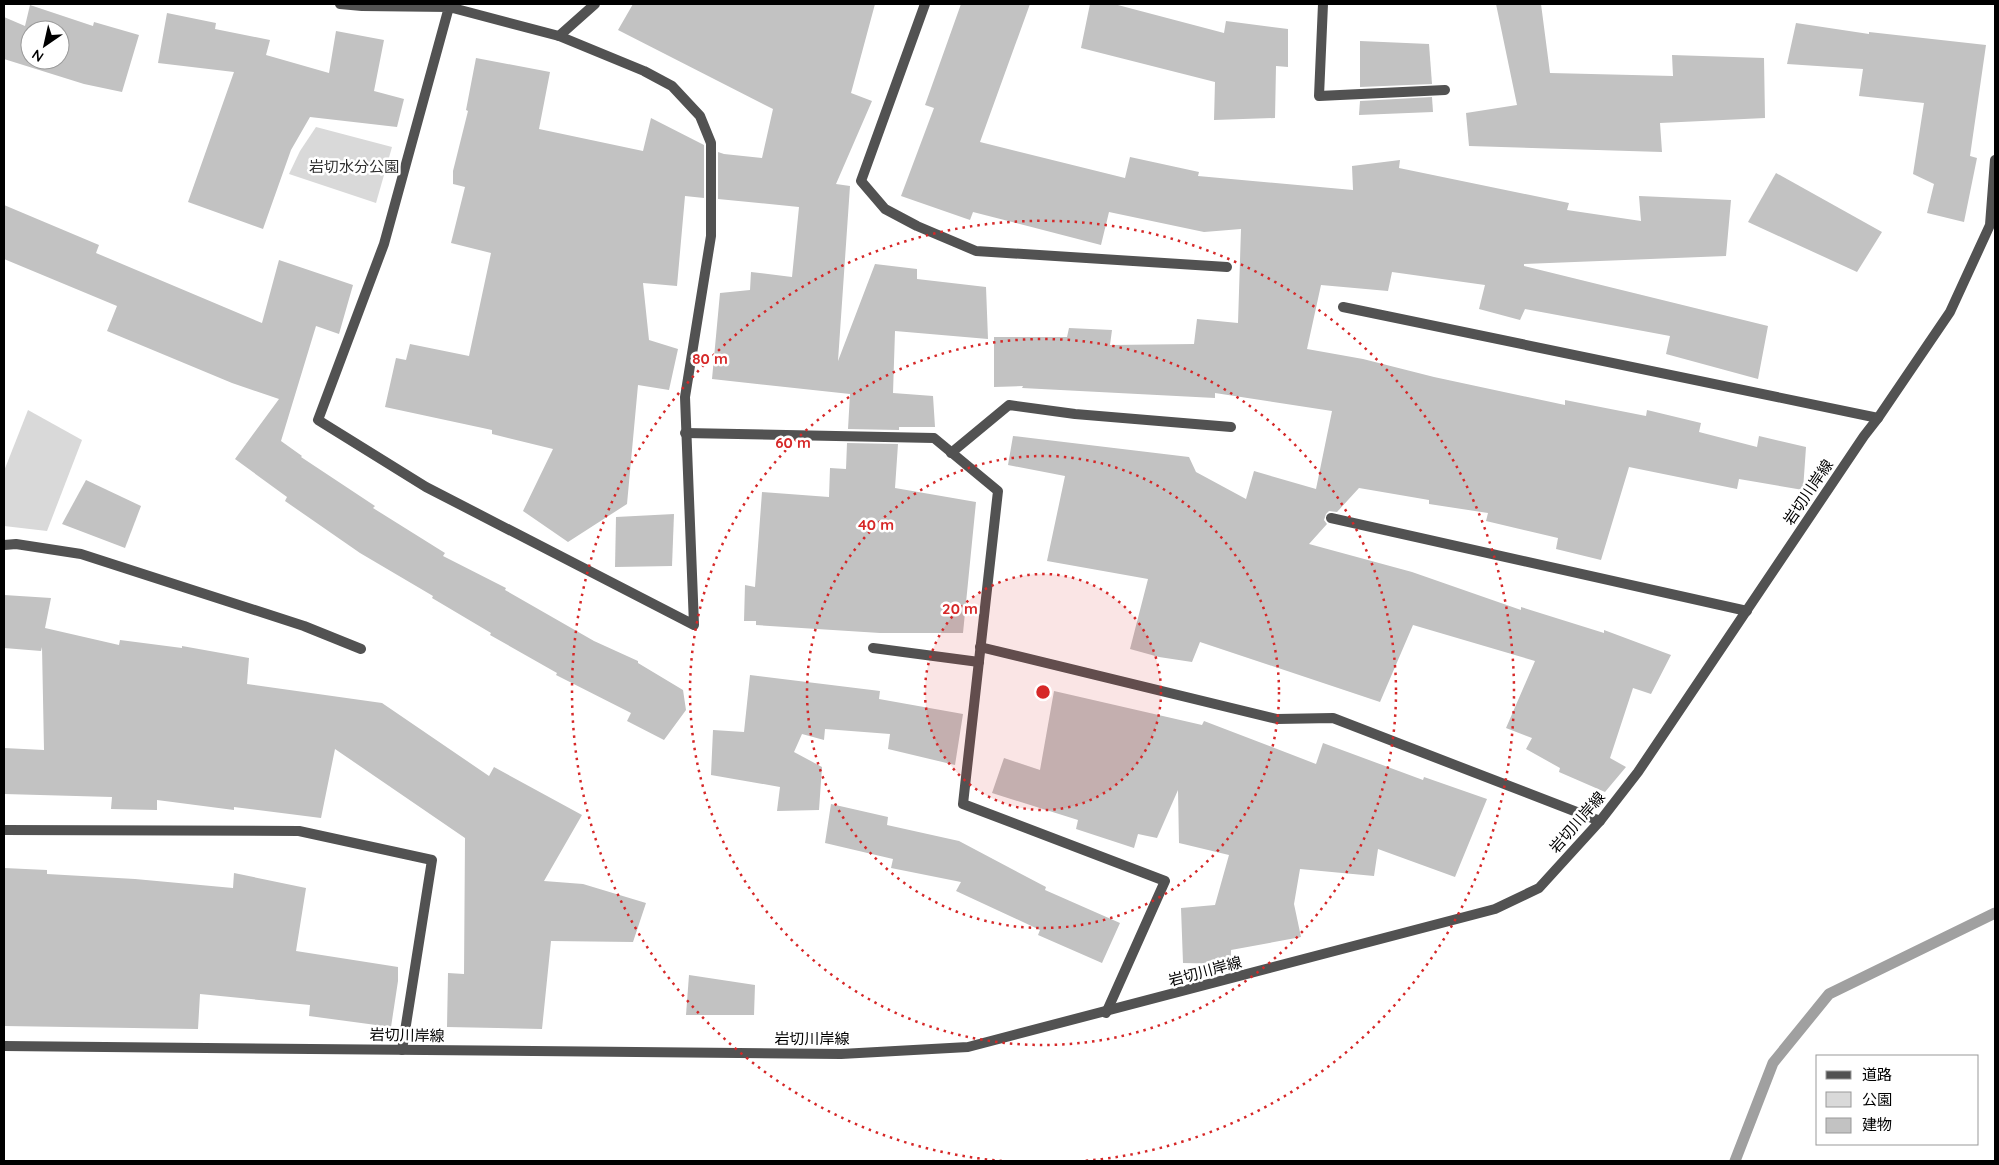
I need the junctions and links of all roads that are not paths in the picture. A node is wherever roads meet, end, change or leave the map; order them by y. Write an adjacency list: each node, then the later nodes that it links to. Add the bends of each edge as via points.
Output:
1 (340, 4): 5 (street)
2 (595, 4): 6 (street)
3 (925, 4): 9 (street, via 861,181 885,209 976,251)
4 (1323, 4): 7 (street, via 1319,96)
5 (449, 8): 6 (street); 13 (street, via 384,244 318,420 426,487 694,625)
6 (559, 36): 13 (street, via 672,86 700,116 711,144 711,236 685,397)
7 (1445, 90)
8 (1995, 160): 11 (street, 岩切川岸線, via 1990,225 1950,312)
9 (1227, 267)
10 (1343, 307): 11 (street)
11 (1878, 418): 17 (street, 岩切川岸線)
12 (1231, 427): 14 (street, via 1009,405)
13 (685, 433): 14 (street, via 934,438)
14 (951, 453): 18 (street, via 998,491)
15 (1331, 518): 17 (street)
16 (4, 545): 20 (street, via 81,554 304,626)
17 (1747, 611): 22 (street, 岩切川岸線, via 1638,772)
18 (980, 647): 21 (street); 22 (street, via 1277,720 1333,718)
19 (873, 648): 21 (street)
20 (361, 649)
21 (979, 662): 24 (street, via 963,804 1165,881)
22 (1600, 821): 24 (street, 岩切川岸線, via 1539,888 1495,909)
23 (4, 830): 26 (street, via 298,831 432,860)
24 (1106, 1013): 26 (street, 岩切川岸線, via 968,1048 841,1054)
25 (4, 1046): 26 (street, 岩切川岸線)
26 (402, 1050)

